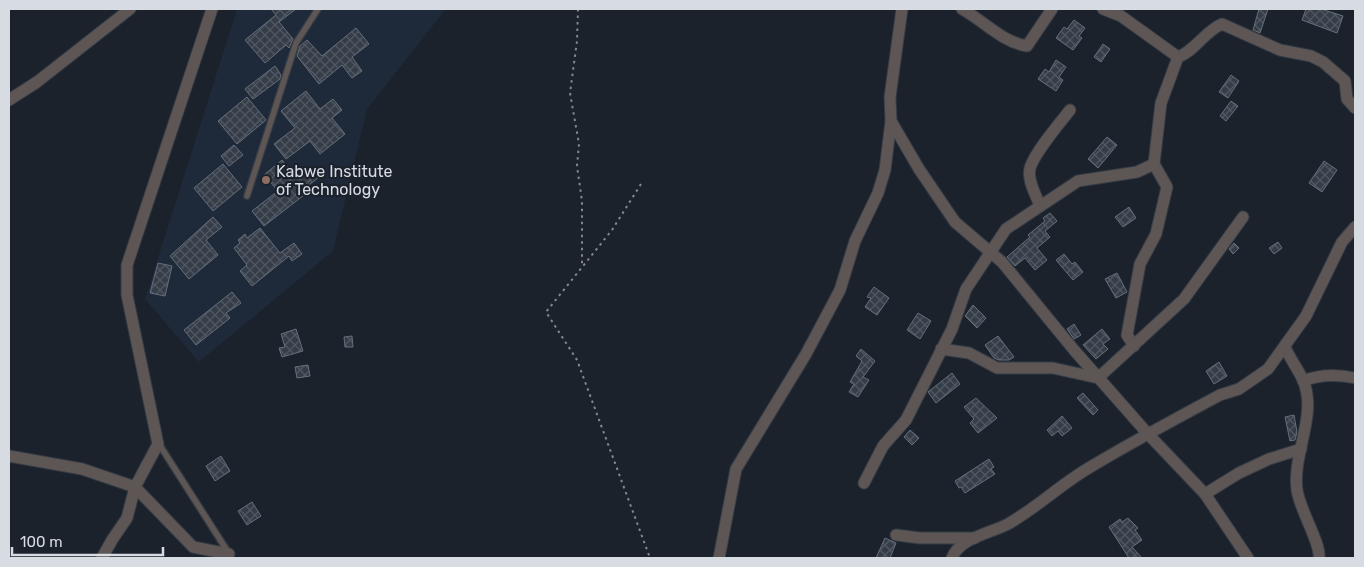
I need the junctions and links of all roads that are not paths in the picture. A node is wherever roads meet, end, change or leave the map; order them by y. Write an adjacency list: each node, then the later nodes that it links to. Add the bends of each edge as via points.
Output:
1 (130, 9): 9 (street)
2 (212, 9): 26 (street, via 126,265 127,295)
3 (318, 9): 14 (lane, via 296,43)
4 (902, 9): 12 (street, via 890,96)
5 (962, 9): 6 (street, via 978,17 1012,44 1027,46)
6 (1052, 9)
7 (1104, 9): 8 (street, via 1121,16)
8 (1178, 57): 10 (street, via 1222,24 1261,43 1323,62 1345,81 1347,99); 13 (street, via 1161,103)
9 (9, 100)
10 (1355, 108)
11 (1070, 110): 15 (street, via 1045,142 1030,169)
12 (891, 121): 18 (street, via 955,222); 36 (street, via 885,170 878,193 855,241 840,290 806,354 736,469)
13 (1154, 164): 15 (street, via 1138,172 1078,181); 19 (street, via 1167,187 1156,234 1143,257 1135,286 1127,335)
14 (247, 196)
15 (1040, 206): 18 (street, via 1006,228)
16 (1243, 217): 19 (street, via 1184,298)
17 (1355, 227): 20 (street, via 1342,242 1306,316)
18 (991, 252): 21 (street, via 966,289); 22 (street)
19 (1134, 346): 22 (street)
20 (1285, 346): 24 (street); 25 (street, via 1268,369 1256,378)
21 (942, 349): 22 (street, via 969,353 996,368 1053,368); 29 (street, via 906,420 883,446)
22 (1098, 378): 25 (street)
23 (1355, 378): 24 (street, via 1341,375)
24 (1303, 380): 27 (street, via 1307,403)
25 (1148, 434): 31 (street); 33 (street, via 1087,469 1030,512 994,532)
26 (158, 444): 30 (street); 34 (lane)
27 (1301, 449): 31 (street, via 1239,473); 39 (street, via 1297,488 1305,519 1320,550)
28 (9, 456): 30 (street, via 82,469)
29 (864, 483)
30 (135, 488): 34 (street, via 193,547); 35 (street, via 127,518)
31 (1206, 494): 38 (street)
32 (896, 536): 33 (street)
33 (975, 538): 37 (street, via 954,552)
34 (230, 556)
35 (102, 558)
36 (719, 558)
37 (952, 558)
38 (1248, 558)
39 (1319, 558)

